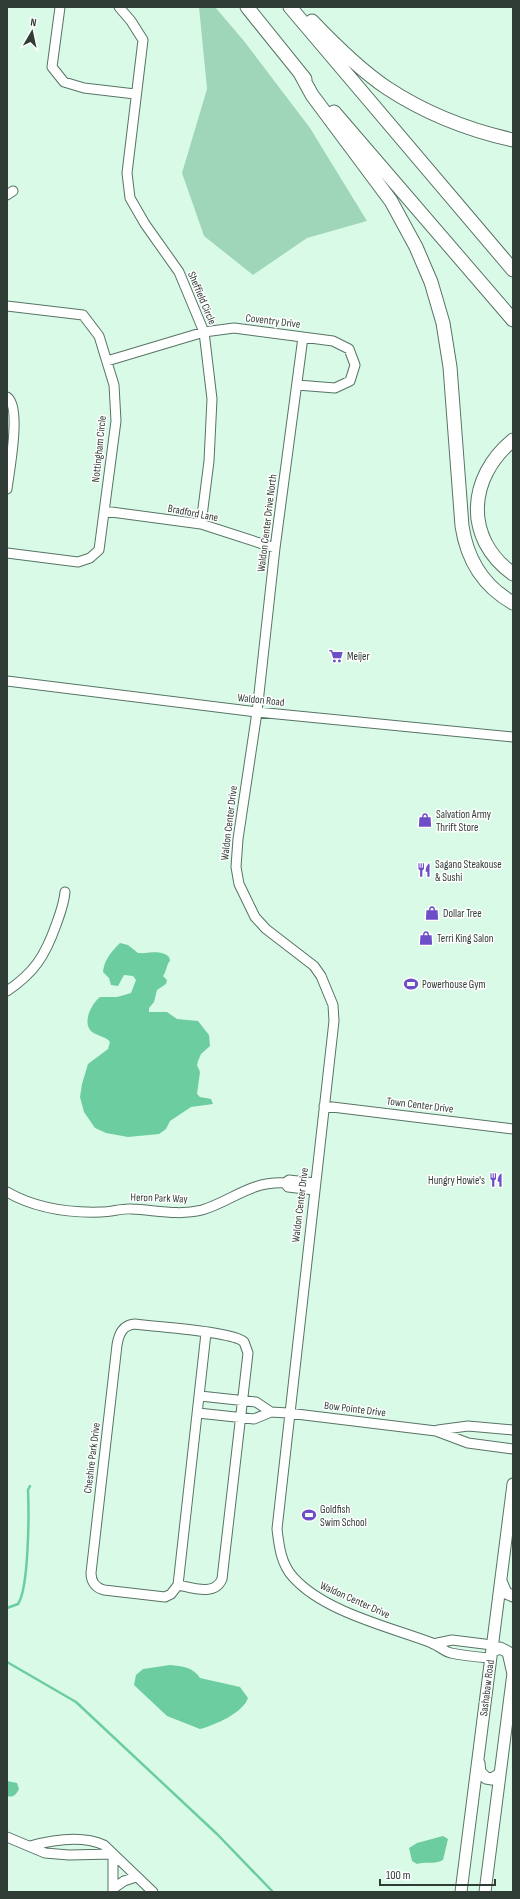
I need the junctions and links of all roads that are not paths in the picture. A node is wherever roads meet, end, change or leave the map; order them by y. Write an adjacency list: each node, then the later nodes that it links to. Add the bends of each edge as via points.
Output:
1 (60, 7): 7 (street, via 52,67 64,82 84,88)
2 (119, 7): 7 (street, Sheffield Circle, via 132,21 143,40)
3 (247, 7): 6 (highway)
4 (290, 7): 9 (highway)
5 (298, 7): 8 (highway, via 386,88 436,115)
6 (300, 73): 11 (highway); 24 (highway, via 312,95 391,200 431,282 448,352 466,548 473,565 484,579)
7 (135, 94): 12 (street, Sheffield Circle, via 127,173 130,198 178,272)
8 (513, 140)
9 (513, 270)
10 (7, 306): 14 (street, Nottingham Circle, via 83,315 99,336)
11 (513, 320)
12 (204, 332): 13 (street, Coventry Drive, via 234,328); 14 (street, Coventry Drive); 20 (street, Sheffield Circle, via 212,399 209,461)
13 (303, 337): 15 (street, Waldon Center Drive North); 15 (street, Coventry Drive, via 333,341 350,349 355,365 350,381 334,388)
14 (107, 361): 19 (street, Nottingham Circle, via 114,385 116,421)
15 (297, 385): 21 (street, Waldon Center Drive North)
16 (7, 397): 18 (street, via 10,398 14,409 14,422)
17 (513, 440): 23 (highway, via 495,457 488,468 479,491 478,514 489,549)
18 (7, 489)
19 (104, 511): 20 (street, Bradford Lane); 22 (street, Nottingham Circle, via 99,550 90,558 78,562)
20 (201, 524): 21 (street, Bradford Lane)
21 (275, 548): 26 (street, Waldon Center Drive North)
22 (7, 553)
23 (513, 574)
24 (513, 603)
25 (7, 681): 26 (street, Waldon Road)
26 (257, 712): 27 (street, Waldon Road); 30 (street, Waldon Center Drive, via 238,839 236,866 239,884 255,917 314,966 333,1005 334,1021)
27 (513, 737)
28 (65, 892): 29 (street, via 64,902 47,949 36,968)
29 (7, 991)
30 (324, 1106): 31 (street, Town Center Drive); 32 (street, Waldon Center Drive)
31 (513, 1129)
32 (314, 1187): 33 (street, Heron Park Way, via 288,1187 285,1183 274,1182 244,1190 202,1210 183,1213 130,1209 102,1212 60,1209 31,1204); 39 (street, Waldon Center Drive)
33 (7, 1192)
34 (206, 1333): 35 (street); 36 (street, Cheshire Park Drive, via 237,1338 246,1345 248,1354); 46 (street, Cheshire Park Drive, via 135,1324 121,1332 92,1573 94,1583 104,1590 164,1597 171,1594)
35 (200, 1396): 36 (street, Bow Pointe Drive); 38 (street)
36 (243, 1401): 37 (street, Bow Pointe Drive, via 259,1403); 40 (street, Cheshire Park Drive)
37 (271, 1412): 39 (street, Bow Pointe Drive); 40 (street, Bow Pointe Drive, via 258,1418)
38 (198, 1413): 40 (street, Bow Pointe Drive); 46 (street)
39 (288, 1413): 42 (street, Bow Pointe Drive); 48 (street, Waldon Center Drive, via 277,1529 279,1548 292,1576 307,1591 325,1602)
40 (241, 1418): 46 (street, Cheshire Park Drive, via 222,1579 218,1586 212,1589)
41 (513, 1430): 42 (street, Bow Pointe Drive, via 468,1426)
42 (436, 1431): 43 (street, Bow Pointe Drive, via 468,1443)
43 (513, 1449)
44 (513, 1484): 45 (main road, Sashabaw Road)
45 (500, 1580): 47 (main road, via 506,1593); 49 (main road, Sashabaw Road)
46 (178, 1585)
47 (513, 1596)
48 (433, 1644): 49 (street, via 452,1640); 49 (street, Waldon Center Drive, via 450,1653)
49 (492, 1652): 50 (main road, via 500,1648 508,1652); 51 (main road, Sashabaw Road)
50 (513, 1673): 52 (main road)
51 (478, 1758): 52 (main road, via 480,1772 484,1777 492,1779); 61 (main road, Sashabaw Road)
52 (500, 1774): 62 (main road)
53 (7, 1837): 55 (street)
54 (77, 1841): 55 (street, via 47,1842); 56 (street, via 95,1841 104,1845); 57 (street)
55 (30, 1846): 57 (street, via 45,1853)
56 (113, 1854): 57 (street); 58 (street); 59 (street)
57 (78, 1855)
58 (136, 1877): 59 (street, via 124,1881); 60 (street)
59 (114, 1890)
60 (152, 1892)
61 (461, 1892)
62 (485, 1892)

